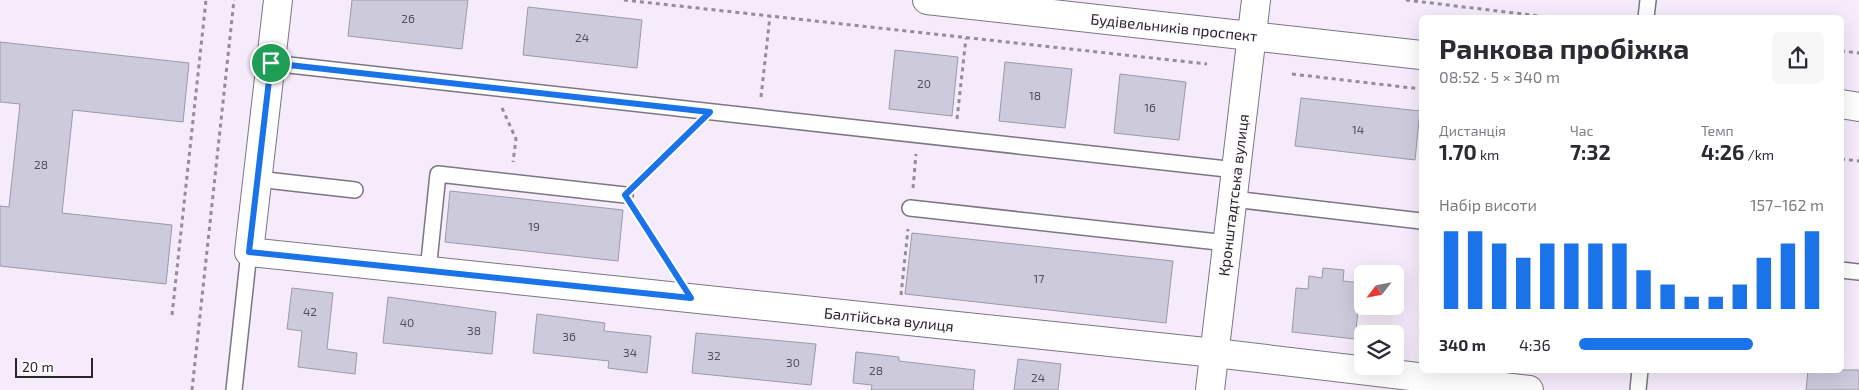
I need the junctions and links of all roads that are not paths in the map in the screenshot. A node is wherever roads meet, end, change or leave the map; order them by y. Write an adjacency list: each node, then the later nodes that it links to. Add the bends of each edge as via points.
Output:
1 (278, 0): 8 (street)
2 (927, 0): 6 (street, Будівельників проспект)
3 (1256, 0): 6 (street, Кронштадтська вулиця)
4 (1648, 0): 5 (lane)
5 (1646, 15)
6 (1252, 36): 7 (street, Будівельників проспект); 11 (street, Кронштадтська вулиця)
7 (1419, 55)
8 (271, 63): 11 (lane); 12 (street)
9 (1844, 104): 10 (street)
10 (1859, 106)
11 (1236, 170): 15 (street, Кронштадтська вулиця)
12 (258, 179): 13 (lane); 19 (street)
13 (355, 190)
14 (625, 195): 21 (lane, via 438,174)
15 (1233, 199): 17 (lane); 18 (street, Кронштадтська вулиця)
16 (910, 208): 18 (lane)
17 (1419, 222)
18 (1228, 243): 23 (street, Кронштадтська вулиця)
19 (249, 252): 21 (street, Балтійська вулиця); 25 (lane)
20 (1844, 270): 22 (lane)
21 (428, 271): 23 (street, Балтійська вулиця)
22 (1859, 272)
23 (1214, 353): 26 (street, Кронштадтська вулиця); 27 (street, Балтійська вулиця)
24 (1640, 373): 28 (lane)
25 (234, 390)
26 (1210, 390)
27 (1529, 390)
28 (1638, 390)

